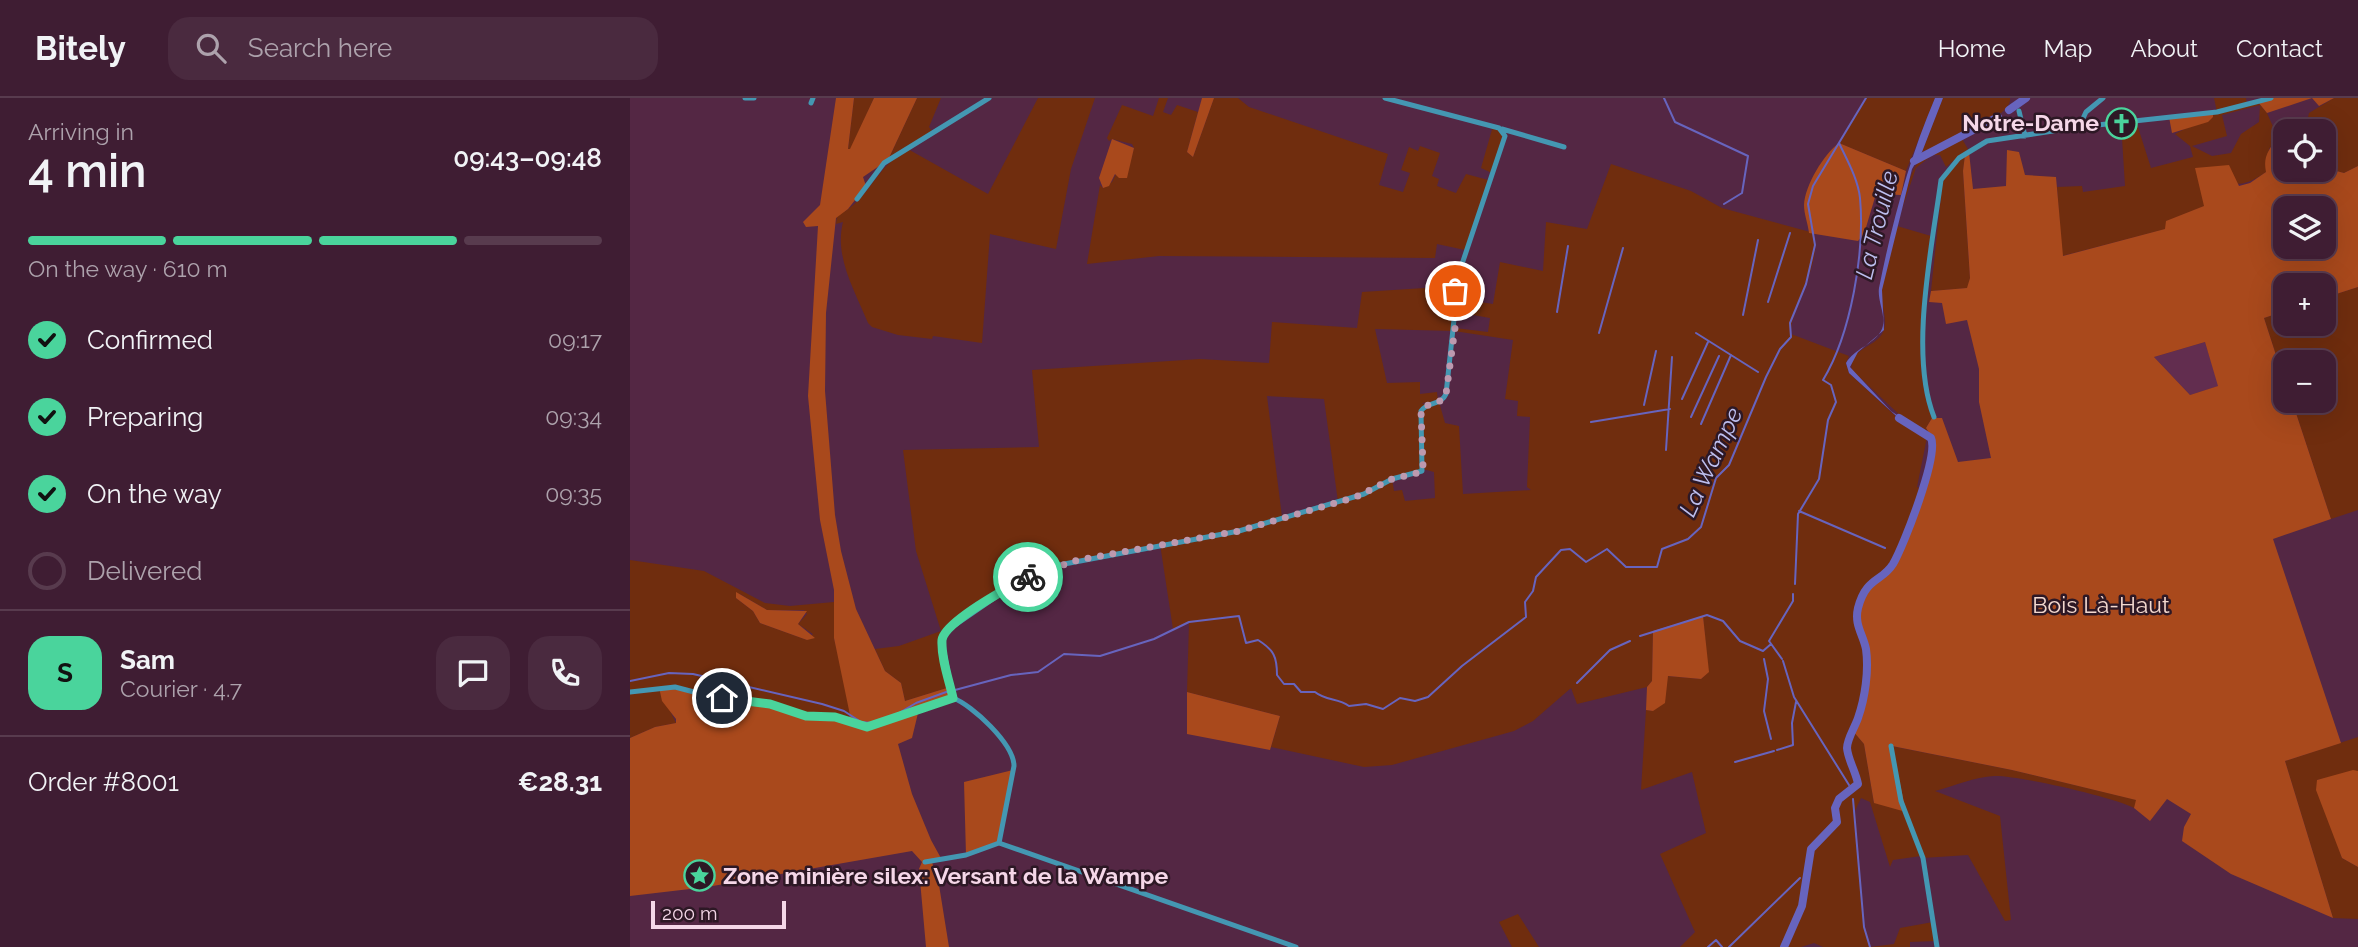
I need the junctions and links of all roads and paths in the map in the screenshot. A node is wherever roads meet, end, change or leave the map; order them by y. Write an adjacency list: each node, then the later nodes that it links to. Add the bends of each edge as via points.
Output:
1 (744, 98): 2 (street)
2 (754, 98)
3 (989, 98): 12 (street, via 884,163)
4 (1385, 98): 9 (street)
5 (2103, 98): 8 (street, via 2086,110)
6 (2271, 98): 8 (street, via 2217,112)
7 (2018, 111): 10 (street)
8 (2079, 127): 10 (street)
9 (1502, 129): 11 (street); 15 (street, via 1505,141 1456,286 1446,394 1421,411 1422,472 1392,479 1356,497 1239,531 1078,560 1033,575 945,632 942,642)
10 (2025, 136): 13 (street, via 1982,143 1959,158 1941,180 1923,349 1924,387)
11 (1564, 147)
12 (857, 199)
13 (1934, 417)
14 (630, 692): 15 (street, via 675,687 867,727)
15 (952, 696): 17 (street, via 1012,752 1014,766)
16 (1891, 746): 20 (street, via 1901,801 1923,858)
17 (999, 843): 18 (street); 19 (street)
18 (925, 862)
19 (1296, 947)
20 (1937, 947)

